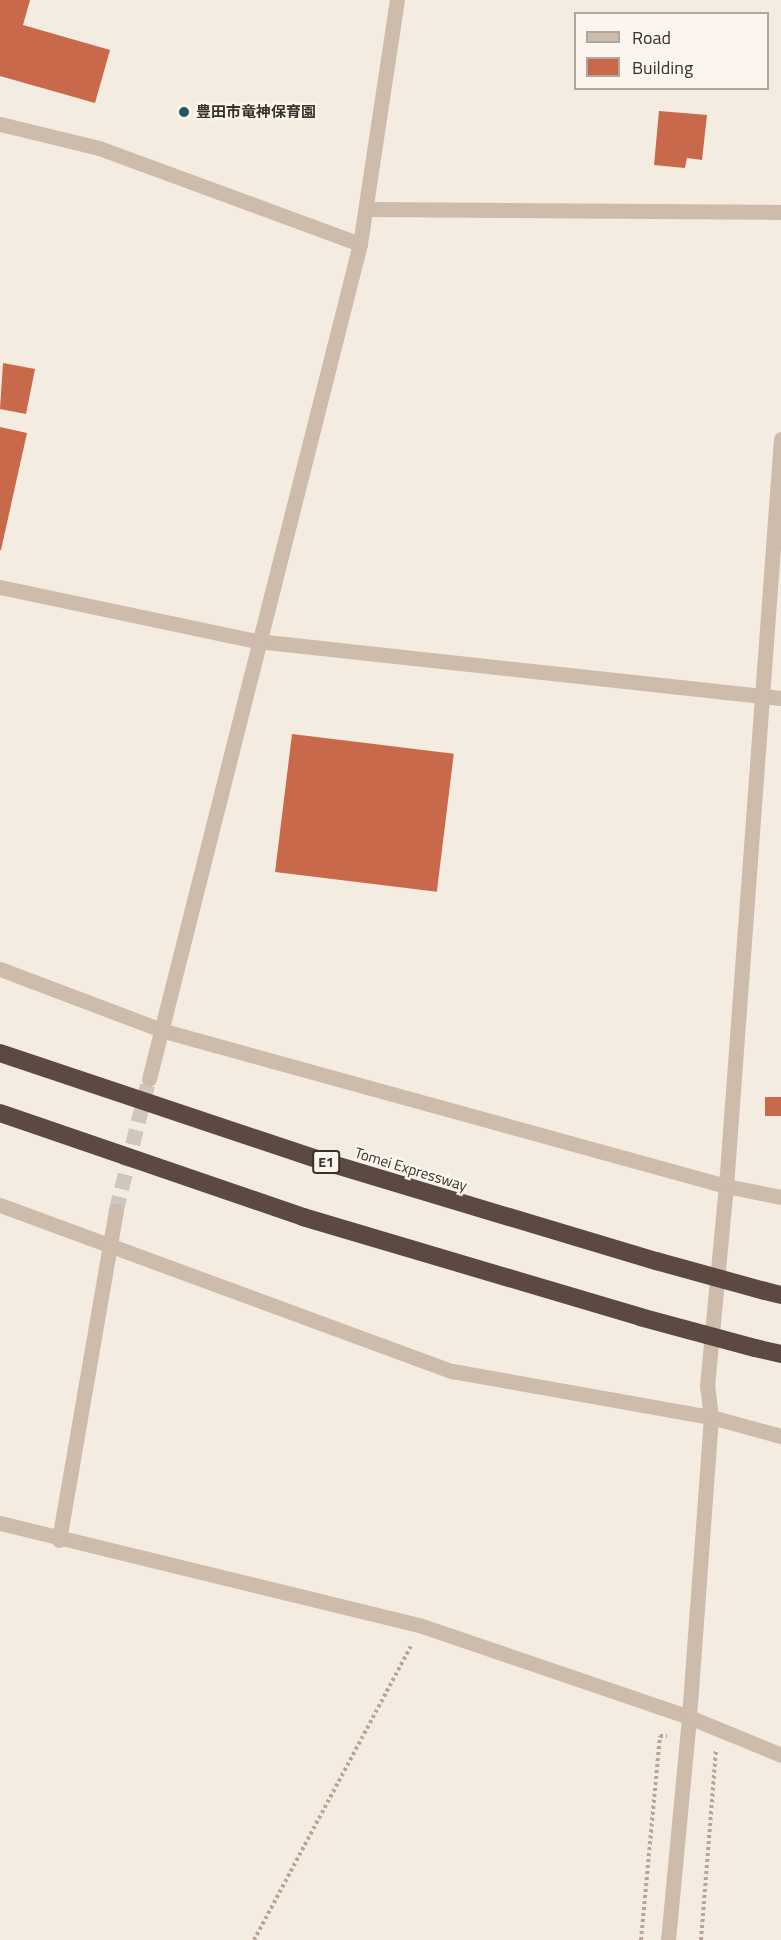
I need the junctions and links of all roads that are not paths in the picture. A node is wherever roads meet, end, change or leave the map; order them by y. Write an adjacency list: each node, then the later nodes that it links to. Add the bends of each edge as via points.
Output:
1 (397, 0): 3 (street)
2 (0, 124): 5 (street, via 99,148)
3 (367, 209): 4 (street); 5 (street)
4 (781, 212)
5 (360, 244): 8 (street)
6 (781, 439): 9 (street)
7 (0, 587): 8 (street)
8 (257, 641): 9 (street); 12 (street)
9 (761, 695): 10 (street); 16 (street)
10 (781, 698)
11 (0, 969): 12 (street)
12 (164, 1031): 14 (street); 16 (street)
13 (0, 1053): 21 (highway, Tomei Expressway / E1, bridge, via 319,1160)
14 (149, 1079)
15 (0, 1113): 22 (highway, bridge, via 303,1217 640,1317)
16 (726, 1186): 17 (street); 23 (street, via 707,1386)
17 (781, 1197)
18 (0, 1205): 20 (street)
19 (116, 1211): 20 (street)
20 (109, 1245): 23 (street, via 452,1371); 26 (street)
21 (773, 1293)
22 (781, 1354)
23 (711, 1418): 24 (street); 27 (street)
24 (781, 1436)
25 (0, 1523): 26 (street)
26 (59, 1540): 27 (street, via 422,1626)
27 (689, 1717): 28 (street); 29 (street)
28 (781, 1755)
29 (668, 1940)

